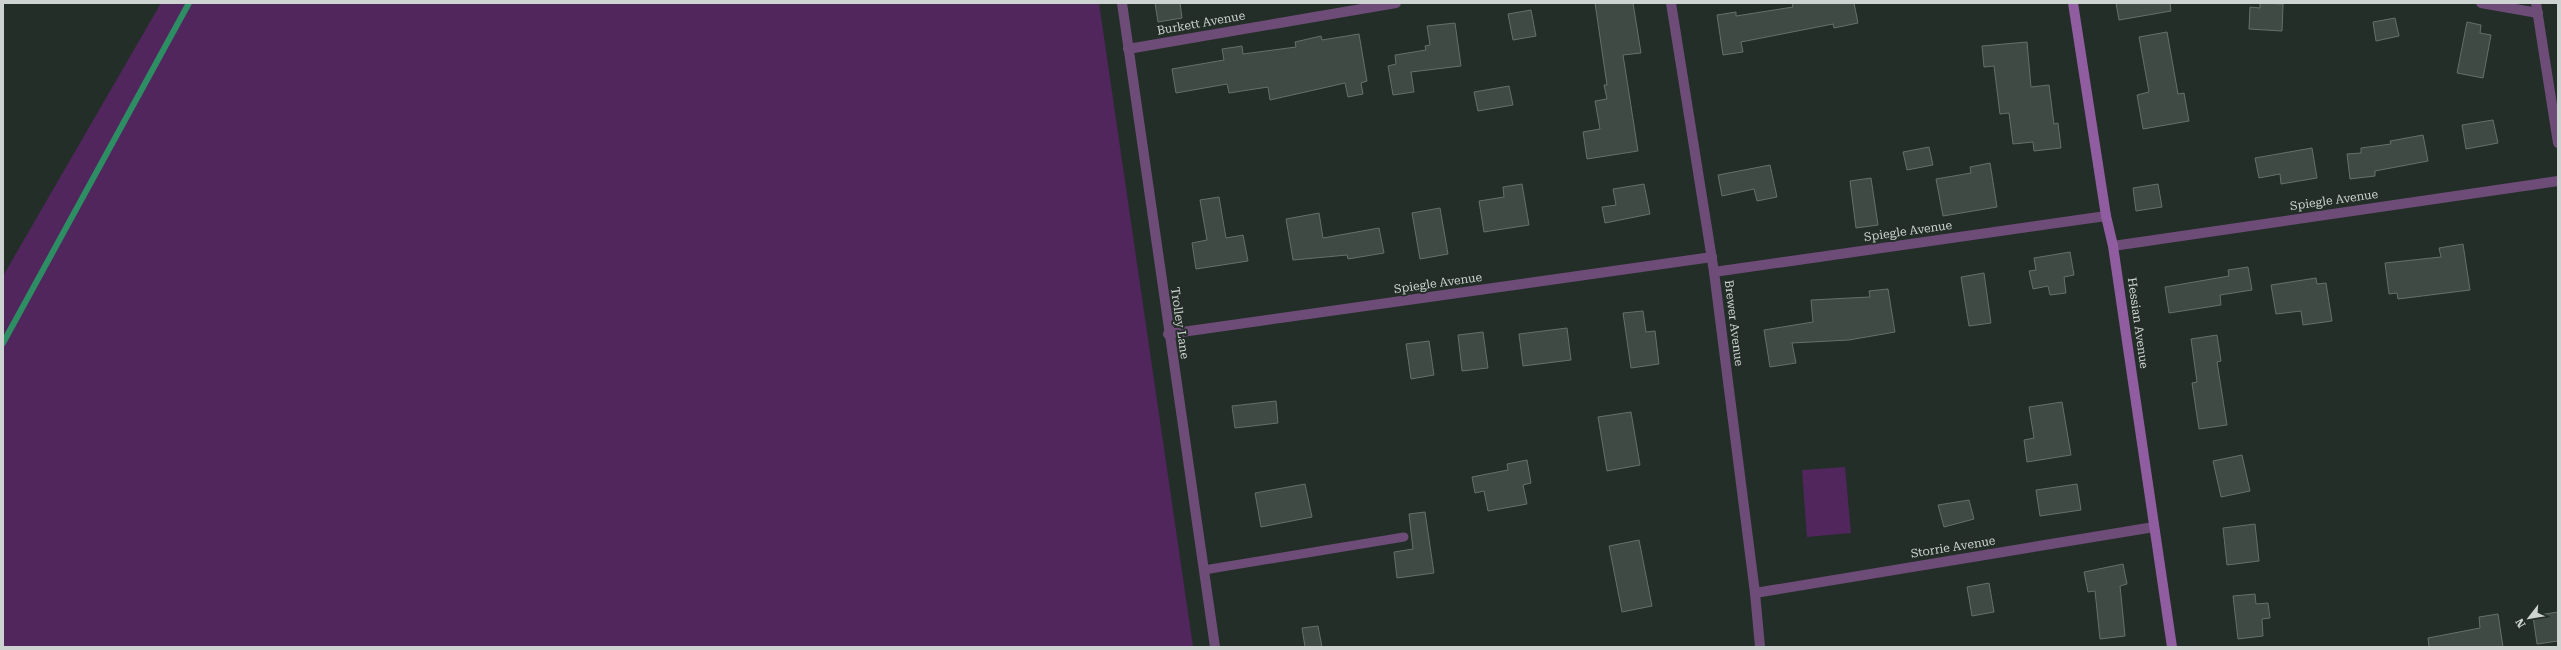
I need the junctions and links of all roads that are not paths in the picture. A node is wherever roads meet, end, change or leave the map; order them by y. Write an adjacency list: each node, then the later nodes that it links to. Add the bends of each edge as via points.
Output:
1 (1122, 3): 7 (street, Trolley Lane)
2 (1396, 3): 7 (street, Burkett Avenue)
3 (1671, 3): 12 (street, Brewer Avenue)
4 (2073, 3): 10 (main road, Hessian Avenue)
5 (2481, 3): 6 (street)
6 (2537, 8): 8 (street)
7 (1128, 49): 14 (street, Trolley Lane)
8 (2558, 143)
9 (2558, 181): 11 (street, Spiegle Avenue)
10 (2106, 216): 11 (main road, Hessian Avenue); 13 (street, Spiegle Avenue)
11 (2113, 246): 15 (main road, Hessian Avenue)
12 (1712, 257): 13 (street, Brewer Avenue); 14 (street, Spiegle Avenue)
13 (1714, 272): 18 (street, Brewer Avenue)
14 (1168, 334): 17 (street, Trolley Lane)
15 (2154, 528): 18 (street, Storrie Avenue); 21 (main road, Hessian Avenue)
16 (1404, 538): 17 (lane)
17 (1204, 570): 19 (street, Trolley Lane)
18 (1756, 592): 20 (street, Brewer Avenue)
19 (1215, 647)
20 (1760, 647)
21 (2172, 647)

